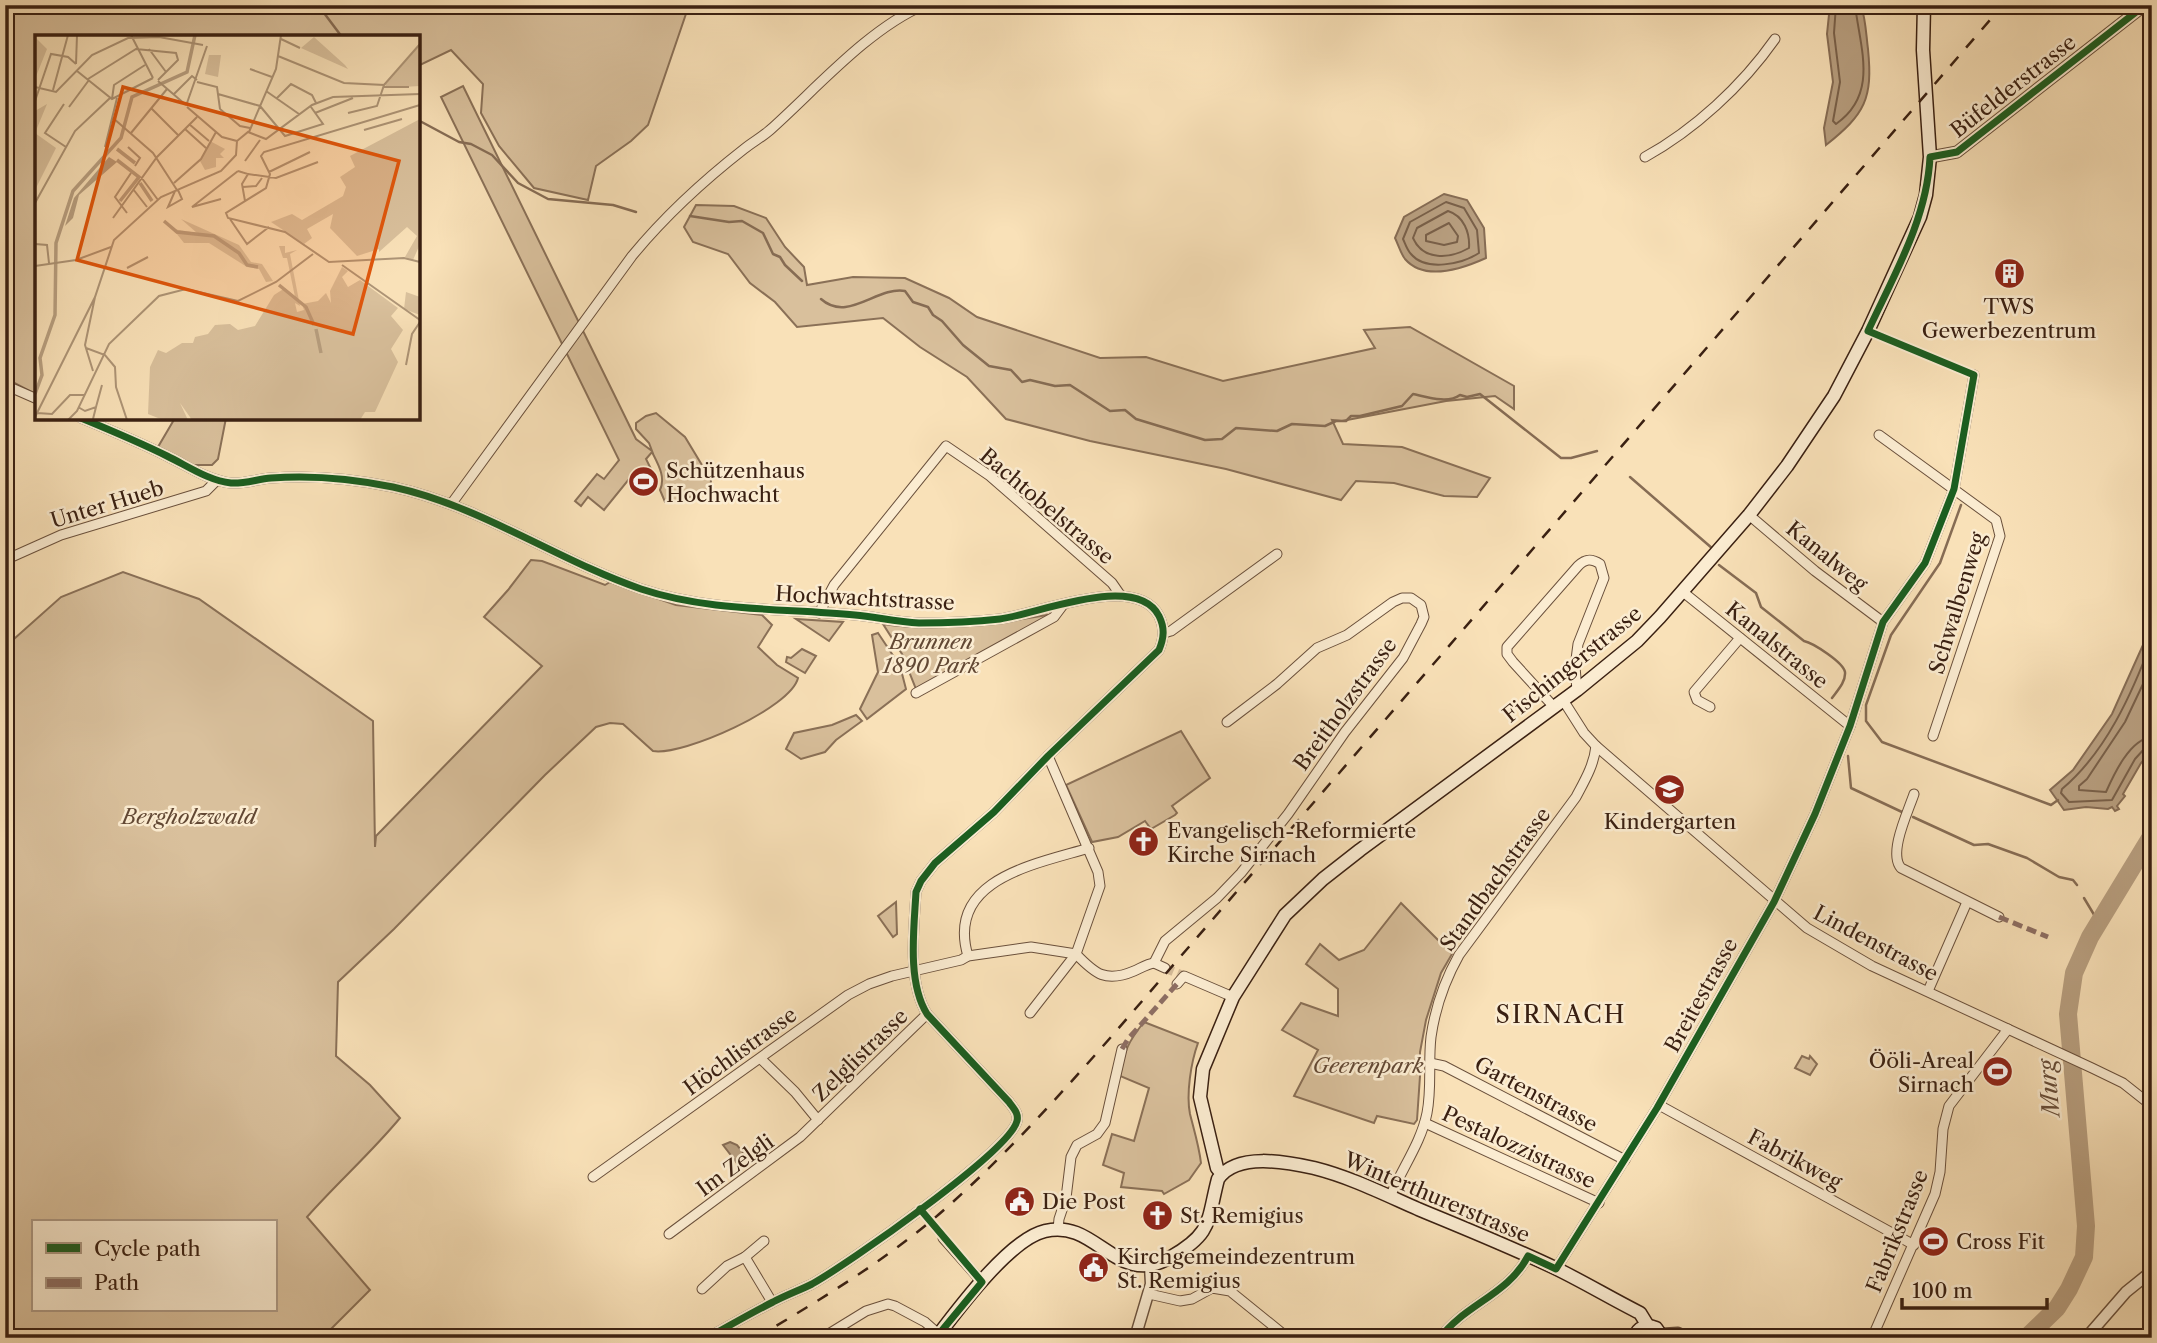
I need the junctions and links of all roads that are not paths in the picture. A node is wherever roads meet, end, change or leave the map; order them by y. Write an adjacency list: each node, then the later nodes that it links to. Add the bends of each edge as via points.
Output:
1 (924, 5): 16 (street, via 901,15 869,41 659,224)
2 (1177, 5): 3 (street, via 1233,9)
3 (1283, 5)
4 (1924, 5): 8 (main road, Fischingerstrasse)
5 (2145, 5): 8 (street, Büfelderstrasse, via 1957,152)
6 (1775, 39): 7 (street, via 1755,66 1708,112)
7 (1644, 157)
8 (1930, 157): 17 (main road, Fischingerstrasse, via 1920,217 1868,331 1835,396)
9 (1974, 375): 15 (street)
10 (5, 385): 11 (street)
11 (35, 398)
12 (86, 420): 14 (street)
13 (1879, 435): 15 (street, Schwalbenweg)
14 (217, 480): 16 (street, Hochwachtstrasse, via 233,483 314,476 393,487); 19 (street, Unter Hueb, via 206,491 61,535)
15 (1954, 489): 24 (street, Breitestrasse, via 1925,564); 33 (street, Schwalbenweg, via 1996,520 2000,536)
16 (452, 503): 23 (street, Hochwachtstrasse, via 643,589 696,602)
17 (1749, 515): 20 (main road, Fischingerstrasse); 24 (street, Kanalweg)
18 (1276, 554): 25 (street)
19 (5, 560)
20 (1682, 592): 26 (street, Kanalstrasse); 27 (main road, Fischingerstrasse, via 1629,648)
21 (1121, 596): 22 (street, Hochwachtstrasse); 23 (street, Bachtobelstrasse, via 1112,583 990,476 946,446 834,585); 25 (street, Hochwachtstrasse, via 1148,602)
22 (1063, 604): 23 (street, Hochwachtstrasse, via 1001,618 953,622); 28 (street, via 1054,617)
23 (819, 613)
24 (1883, 622): 32 (street, Breitestrasse)
25 (1164, 633): 35 (street, via 1154,656)
26 (1740, 638): 30 (street, via 1693,692); 32 (street, Kanalstrasse)
27 (1577, 690): 29 (main road, Fischingerstrasse); 29 (street, Lindenstrasse, via 1578,644 1605,578 1603,568 1590,559 1578,566 1507,647 1513,662)
28 (916, 694)
29 (1558, 703): 34 (street, Lindenstrasse); 48 (main road, Fischingerstrasse, via 1315,886 1285,915)
30 (1710, 707)
31 (1227, 722): 43 (street, Breitholzstrasse, via 1317,648 1346,635 1392,602 1411,598 1421,605 1424,617 1403,658 1289,814 1217,898 1165,941)
32 (1850, 726): 38 (street, Breitestrasse)
33 (1933, 736)
34 (1596, 746): 38 (street, Lindenstrasse); 54 (street, Standbachstrasse, via 1576,797 1449,972 1436,1012)
35 (1048, 756): 37 (street); 45 (street, via 920,881)
36 (1913, 794): 39 (street, via 1895,851 1897,864)
37 (1089, 848): 41 (street, via 1100,886); 42 (street, via 1014,870 992,884 965,919)
38 (1774, 902): 47 (street, Lindenstrasse, via 1807,928); 56 (street, Breitestrasse)
39 (1967, 902): 40 (street); 47 (street)
40 (1999, 917)
41 (1076, 954): 42 (street, Höchlistrasse, via 1031,947); 43 (street, via 1105,976 1133,972); 49 (street)
42 (968, 956): 45 (street, Höchlistrasse)
43 (1154, 962): 44 (street)
44 (1165, 968)
45 (914, 972): 50 (street); 53 (street, Höchlistrasse, via 848,995)
46 (1177, 984): 48 (street, via 1184,976)
47 (1928, 991): 51 (street, Lindenstrasse)
48 (1233, 997): 60 (main road, Fischingerstrasse, via 1199,1085 1204,1120)
49 (1030, 1013)
50 (927, 1014): 57 (street, Zelglistrasse); 77 (street, via 1009,1102 1018,1118 999,1145 923,1212 813,1283)
51 (2008, 1029): 55 (street, Lindenstrasse, via 2123,1083); 68 (street, Fabrikstrasse, via 1949,1106 1937,1183)
52 (1122, 1049): 64 (street, via 1105,1123 1097,1134 1077,1145 1072,1157)
53 (761, 1059): 57 (street); 61 (street, Höchlistrasse)
54 (1430, 1063): 58 (street, Standbachstrasse); 59 (street, Gartenstrasse, via 1444,1066)
55 (2152, 1102)
56 (1659, 1105): 59 (street, Breitestrasse); 68 (street, Fabrikweg)
57 (818, 1120): 65 (street, Im Zelgli, via 770,1162)
58 (1425, 1123): 62 (street, Standbachstrasse); 63 (street, Pestalozzistrasse)
59 (1625, 1160): 63 (street, Breitestrasse)
60 (1222, 1174): 62 (main road, Winterthurerstrasse, via 1247,1163 1288,1164 1325,1171); 71 (main road, via 1200,1236 1177,1254)
61 (593, 1177)
62 (1390, 1197): 69 (main road, Winterthurerstrasse)
63 (1599, 1203): 72 (street, Breitestrasse)
64 (1058, 1229): 71 (main road, via 1086,1238 1128,1264); 74 (main road, via 1027,1239)
65 (669, 1234)
66 (943, 1238): 74 (street)
67 (764, 1241): 70 (street)
68 (1914, 1245): 87 (street, Fabrikstrasse)
69 (1528, 1256): 72 (main road, Winterthurerstrasse); 85 (street, via 1513,1279 1450,1324)
70 (745, 1257): 75 (street, via 727,1266); 77 (street)
71 (1150, 1266): 76 (street)
72 (1556, 1269): 78 (main road, Winterthurerstrasse, via 1628,1307)
73 (2152, 1271): 88 (street, via 2126,1292)
74 (982, 1282): 79 (main road)
75 (702, 1289)
76 (1149, 1294): 83 (street); 84 (street, via 1180,1301 1212,1288 1230,1291)
77 (772, 1302): 81 (street)
78 (1641, 1331): 80 (main road, via 1656,1328)
79 (939, 1336): 82 (street, via 921,1320 888,1304 866,1311)
80 (1663, 1336): 86 (street)
81 (707, 1338)
82 (822, 1338)
83 (1135, 1338)
84 (1288, 1338)
85 (1440, 1338)
86 (1688, 1338)
87 (1872, 1338)
88 (2085, 1338)

